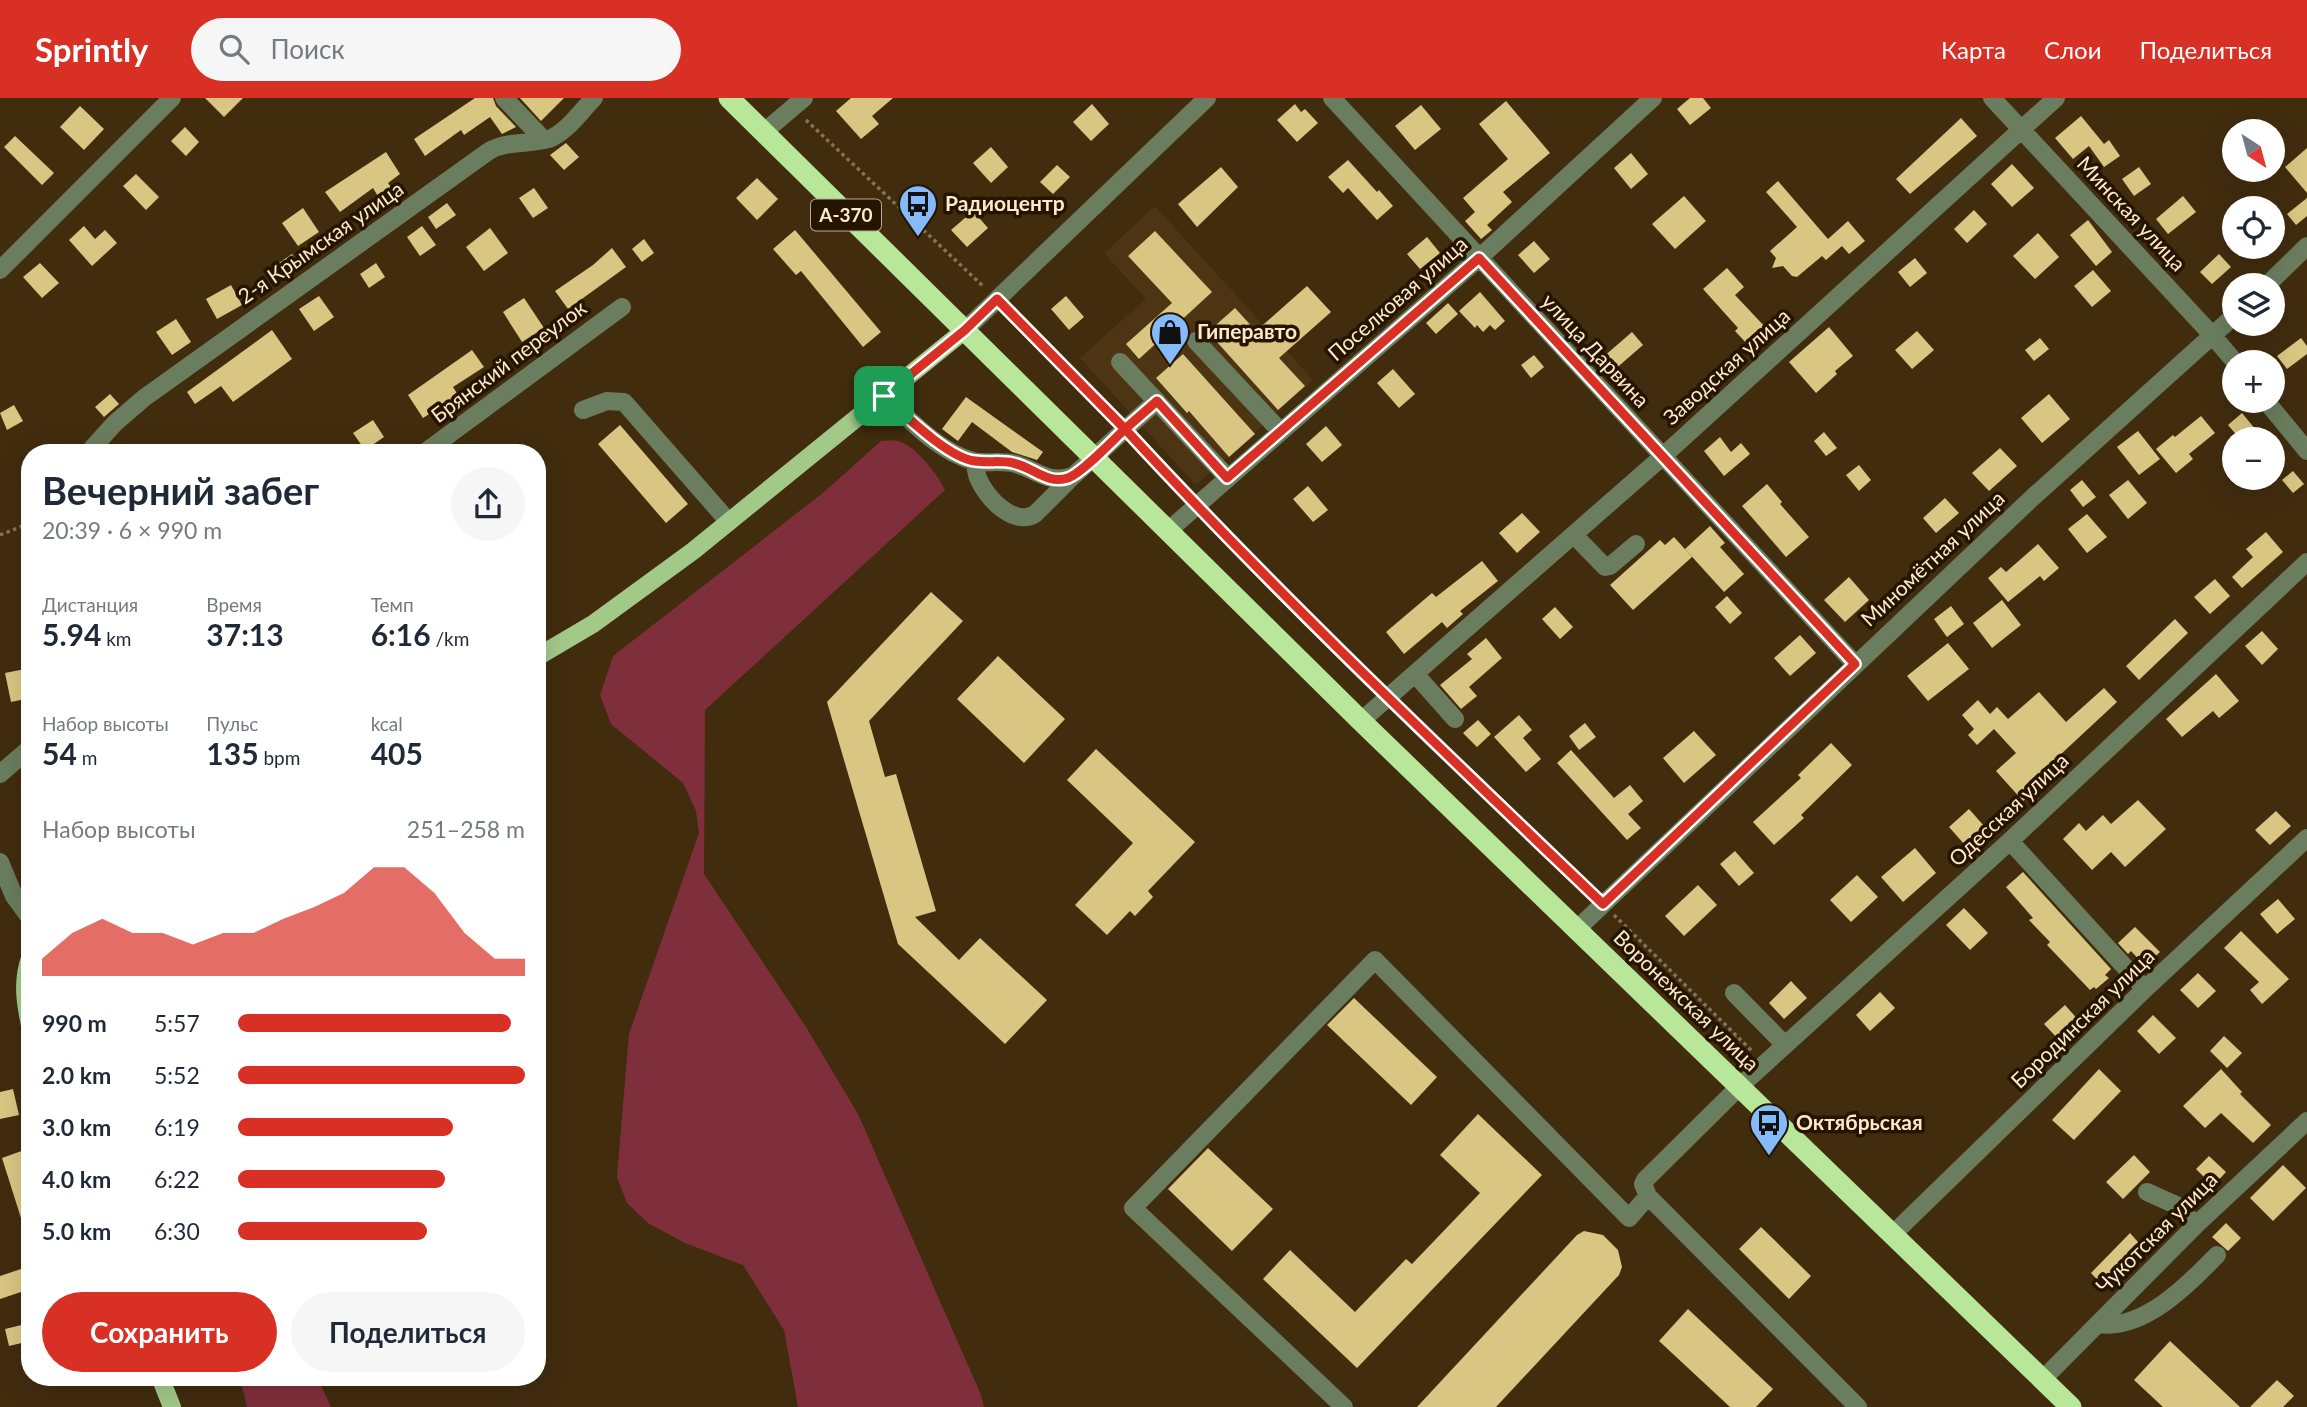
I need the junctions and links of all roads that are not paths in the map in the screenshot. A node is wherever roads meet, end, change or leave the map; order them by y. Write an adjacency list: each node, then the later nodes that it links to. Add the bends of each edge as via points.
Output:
1 (172, 98): 16 (street)
2 (504, 98): 13 (street)
3 (594, 98): 13 (street, 2-я Крымская улица, via 560,133)
4 (729, 98): 12 (highway, Воронежская улица / А-370)
5 (1207, 98): 20 (street)
6 (1332, 98): 15 (street, улица Дарвина)
7 (1653, 98): 15 (street, Поселковая улица)
8 (1992, 98): 11 (street, Минская улица)
9 (2056, 98): 11 (street, Заводская улица)
10 (799, 103): 12 (street)
11 (2021, 130): 21 (street, Минская улица); 34 (street, Заводская улица)
12 (764, 132): 20 (highway, Воронежская улица / А-370)
13 (544, 139): 30 (street, 2-я Крымская улица, via 489,151 144,398)
14 (2307, 246): 17 (street)
15 (1479, 258): 29 (street, Поселковая улица); 34 (street, улица Дарвина)
16 (0, 270)
17 (2279, 273)
18 (622, 307): 31 (street, Брянский переулок)
19 (2222, 327): 21 (street, Миномётная улица)
20 (965, 330): 25 (main road); 33 (highway, Воронежская улица / А-370)
21 (2213, 335): 23 (street, Минская улица); 44 (street, Миномётная улица)
22 (1196, 341): 29 (street)
23 (2225, 350)
24 (1120, 362): 26 (street)
25 (884, 396): 35 (street, via 944,446); 38 (main road)
26 (1157, 401): 33 (street); 37 (street)
27 (583, 410): 38 (street, via 607,401 624,402)
28 (2276, 413): 32 (street)
29 (1281, 432): 37 (street, Поселковая улица)
30 (96, 444)
31 (436, 444)
32 (2307, 451)
33 (1094, 457): 36 (street); 39 (highway, Воронежская улица / А-370)
34 (1662, 457): 40 (street, Заводская улица); 44 (street, улица Дарвина)
35 (974, 461): 36 (street, via 1013,463 1060,480); 36 (street, via 986,491 1018,518 1035,514)
36 (1073, 476)
37 (1227, 478): 39 (street, Поселковая улица)
38 (729, 522): 43 (main road, via 593,624)
39 (1168, 530): 47 (highway, Воронежская улица / А-370)
40 (1574, 535): 41 (street, via 1605,567); 45 (street, Заводская улица)
41 (1636, 544)
42 (2307, 562): 51 (street, Одесская улица)
43 (546, 652)
44 (1855, 664): 54 (street, Миномётная улица)
45 (1415, 674): 46 (street); 47 (street, Заводская улица)
46 (1455, 719)
47 (1361, 721): 54 (highway, Воронежская улица / А-370)
48 (21, 756): 49 (street)
49 (0, 774)
50 (2307, 838): 55 (street, Бородинская улица)
51 (2010, 841): 55 (street); 57 (street, Одесская улица)
52 (0, 862): 53 (street)
53 (21, 905)
54 (1577, 929): 58 (highway, Воронежская улица / А-370)
55 (2146, 989): 63 (street, Бородинская улица)
56 (1734, 993): 57 (street)
57 (1785, 1045): 58 (street, Одесская улица)
58 (1739, 1087): 61 (street, Одесская улица, via 1648,1176 1643,1184); 63 (highway, Воронежская улица / А-370)
59 (2307, 1121): 62 (street, Чукотская улица)
60 (2147, 1192): 62 (street, via 2176,1205)
61 (1648, 1196): 69 (street, via 1629,1218 1376,960 1133,1208); 70 (street)
62 (2196, 1225): 65 (street, Чукотская улица)
63 (1892, 1235): 66 (highway, Воронежская улица / А-370)
64 (2217, 1255): 65 (street, via 2183,1290 2149,1311 2123,1323)
65 (2098, 1324): 66 (street, Чукотская улица)
66 (2042, 1380): 71 (highway, Воронежская улица / А-370)
67 (164, 1386): 68 (main road)
68 (172, 1407)
69 (1344, 1407)
70 (1858, 1407)
71 (2071, 1407)

